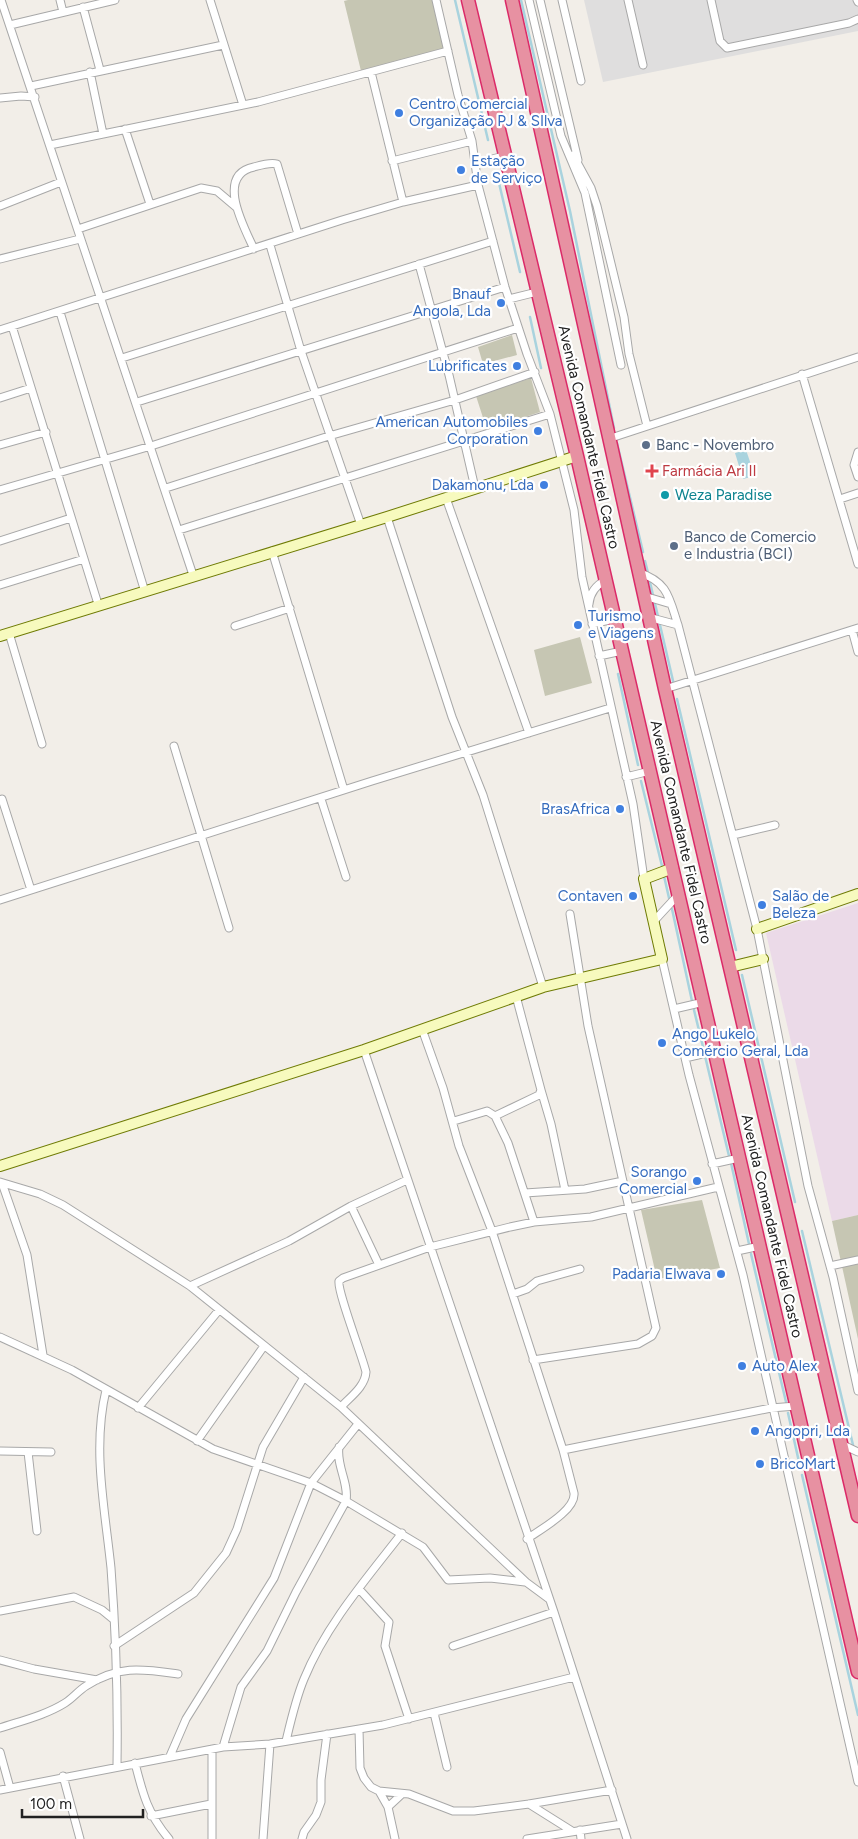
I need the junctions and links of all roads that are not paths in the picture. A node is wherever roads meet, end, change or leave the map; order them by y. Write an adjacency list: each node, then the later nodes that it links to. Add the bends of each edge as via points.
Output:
1 (1, 0): 16 (street)
2 (60, 0): 14 (street)
3 (115, 0): 13 (street)
4 (210, 0): 17 (street)
5 (436, 0): 18 (street)
6 (468, 0): 33 (highway, Avenida Comandante Fidel Castro)
7 (512, 0): 77 (highway, Avenida Comandante Fidel Castro)
8 (529, 0): 30 (street)
9 (540, 0): 36 (street)
10 (562, 0): 23 (street)
11 (628, 0): 19 (street)
12 (710, 0): 15 (street, via 720,40 727,48)
13 (83, 7): 14 (street); 20 (street)
14 (63, 12): 16 (street)
15 (858, 19)
16 (10, 25): 24 (street)
17 (223, 45): 20 (street); 27 (street)
18 (448, 51): 22 (street); 31 (street)
19 (643, 65)
20 (100, 70): 21 (street)
21 (90, 72): 24 (street); 29 (street)
22 (372, 72): 27 (street); 34 (street)
23 (581, 81)
24 (31, 86): 26 (street)
25 (0, 98): 26 (street)
26 (34, 98): 32 (street)
27 (243, 105): 28 (street)
28 (125, 129): 29 (street); 40 (street)
29 (103, 134): 32 (street)
30 (561, 136): 36 (street); 65 (street, via 585,193)
31 (472, 141): 34 (street); 35 (street)
32 (50, 145): 37 (street)
33 (504, 156): 35 (street); 52 (highway, Avenida Comandante Fidel Castro)
34 (392, 160): 39 (street)
35 (476, 163): 38 (street)
36 (578, 163): 74 (street, via 591,188 607,243)
37 (61, 182): 41 (street); 43 (street)
38 (478, 185): 39 (street); 46 (street)
39 (403, 202): 44 (street)
40 (150, 204): 42 (street, via 201,188 217,191); 43 (street)
41 (0, 206)
42 (236, 207): 44 (street, via 235,190 241,172 275,163 279,167); 48 (street)
43 (78, 229): 45 (street)
44 (298, 234): 47 (street)
45 (80, 239): 49 (street); 53 (street)
46 (493, 241): 50 (street); 51 (street)
47 (270, 245): 48 (street); 55 (street)
48 (254, 249): 53 (street)
49 (0, 259)
50 (419, 264): 55 (street); 56 (street)
51 (505, 287): 54 (street); 56 (street)
52 (538, 292): 54 (street); 82 (highway, Avenida Comandante Fidel Castro)
53 (102, 299): 57 (street); 64 (street)
54 (509, 299): 59 (street)
55 (287, 307): 61 (street); 64 (street)
56 (431, 310): 61 (street); 62 (street)
57 (60, 312): 58 (street); 83 (street)
58 (12, 326): 60 (street); 68 (street)
59 (518, 328): 62 (street); 66 (street)
60 (0, 330)
61 (301, 350): 69 (street); 72 (street)
62 (442, 353): 69 (street); 71 (street)
63 (858, 357): 67 (street)
64 (122, 358): 72 (street)
65 (621, 365)
66 (535, 372): 71 (street); 73 (street)
67 (802, 374): 74 (street); 93 (street)
68 (31, 388): 70 (street); 75 (street)
69 (316, 393): 76 (street); 80 (street)
70 (0, 398)
71 (454, 400): 76 (street); 78 (street)
72 (137, 402): 80 (street)
73 (550, 414): 78 (street); 84 (street)
74 (647, 426): 77 (street)
75 (46, 432): 79 (street); 85 (street)
76 (330, 436): 87 (street); 88 (street)
77 (608, 439): 102 (highway, Avenida Comandante Fidel Castro)
78 (463, 441): 87 (street); 89 (street)
79 (0, 445)
80 (151, 446): 83 (street); 88 (street)
81 (858, 452): 86 (street, via 854,465)
82 (577, 456): 84 (street); 104 (highway, Avenida Comandante Fidel Castro)
83 (105, 458): 85 (street); 106 (street)
84 (562, 460): 89 (street); 111 (street, via 574,510 576,544)
85 (57, 472): 90 (street); 95 (street)
86 (858, 477)
87 (346, 480): 96 (street); 97 (street)
88 (166, 488): 97 (street)
89 (475, 488): 92 (street)
90 (0, 490)
91 (858, 492): 93 (street)
92 (446, 498): 94 (street); 125 (street)
93 (840, 499): 101 (street)
94 (387, 517): 96 (street); 128 (street, via 452,717)
95 (71, 518): 98 (street); 100 (street)
96 (361, 524): 99 (street)
97 (180, 530): 103 (street)
98 (0, 541)
99 (272, 551): 103 (street); 110 (street)
100 (84, 559): 105 (street); 108 (street)
101 (858, 564)
102 (638, 572): 107 (highway, Avenida Comandante Fidel Castro); 109 (street, via 661,582)
103 (193, 575): 106 (street)
104 (606, 580): 111 (street, via 598,584 592,593); 113 (highway, Avenida Comandante Fidel Castro)
105 (0, 585)
106 (145, 592): 108 (street)
107 (644, 596): 109 (street); 112 (highway, Avenida Comandante Fidel Castro)
108 (98, 604): 118 (street)
109 (671, 604): 115 (street)
110 (290, 608): 116 (street); 131 (street)
111 (589, 609): 114 (street)
112 (648, 617): 115 (street); 123 (highway, Avenida Comandante Fidel Castro)
113 (614, 619): 114 (street); 119 (highway, Avenida Comandante Fidel Castro)
114 (592, 624): 121 (street)
115 (678, 625): 122 (street)
116 (235, 626)
117 (855, 629): 120 (street); 122 (street)
118 (4, 634): 126 (street)
119 (622, 651): 121 (street); 129 (highway, Avenida Comandante Fidel Castro)
120 (858, 652)
121 (599, 656): 124 (street)
122 (692, 681): 123 (street); 136 (street)
123 (665, 690): 150 (highway, Avenida Comandante Fidel Castro)
124 (610, 708): 125 (street); 130 (street)
125 (529, 733): 128 (street)
126 (42, 744)
127 (174, 746): 135 (street)
128 (467, 752): 131 (street); 152 (street)
129 (650, 771): 130 (street); 137 (highway, Avenida Comandante Fidel Castro)
130 (626, 777): 139 (street)
131 (344, 790): 133 (street)
132 (2, 799): 140 (street)
133 (321, 799): 135 (street); 138 (street)
134 (775, 826): 136 (street)
135 (201, 835): 140 (street); 146 (street)
136 (733, 836): 147 (street)
137 (673, 868): 139 (street); 141 (highway, Avenida Comandante Fidel Castro)
138 (346, 877)
139 (644, 880): 145 (street)
140 (31, 890): 143 (street)
141 (679, 894): 145 (street); 154 (highway, Avenida Comandante Fidel Castro)
142 (858, 894): 147 (street)
143 (0, 900)
144 (570, 914): 151 (street)
145 (654, 921): 148 (street)
146 (229, 928)
147 (757, 929): 149 (street)
148 (662, 959): 151 (street); 155 (street)
149 (763, 959): 150 (street); 181 (street, via 808,1186)
150 (730, 967): 199 (highway, Avenida Comandante Fidel Castro)
151 (581, 979): 152 (street); 167 (street, via 588,1026)
152 (543, 987): 153 (street)
153 (516, 996): 156 (street); 160 (street)
154 (704, 1002): 155 (street); 158 (highway, Avenida Comandante Fidel Castro)
155 (674, 1009): 159 (street)
156 (422, 1029): 157 (street); 162 (street)
157 (364, 1050): 165 (street); 166 (street)
158 (715, 1051): 159 (street); 163 (highway, Avenida Comandante Fidel Castro)
159 (685, 1058): 164 (street)
160 (542, 1090): 161 (street, via 539,1095); 170 (street)
161 (495, 1116): 162 (street, via 487,1111); 171 (street)
162 (454, 1121): 175 (street, via 459,1146)
163 (739, 1158): 164 (street); 176 (highway, Avenida Comandante Fidel Castro)
164 (712, 1164): 169 (street)
165 (0, 1166)
166 (407, 1180): 172 (street); 177 (street)
167 (623, 1181): 170 (street); 173 (street)
168 (1, 1182): 183 (street, via 63,1205); 188 (street, via 27,1255)
169 (718, 1187): 173 (street); 178 (street)
170 (565, 1190): 171 (street)
171 (525, 1193): 174 (street)
172 (351, 1206): 180 (street); 183 (street, via 289,1241)
173 (629, 1207): 174 (street, via 591,1217); 189 (street, via 656,1321 655,1332 638,1344)
174 (534, 1222): 175 (street)
175 (492, 1231): 177 (street); 184 (street)
176 (760, 1246): 178 (street); 193 (highway, Avenida Comandante Fidel Castro)
177 (430, 1247): 180 (street); 213 (street)
178 (737, 1251): 196 (street)
179 (858, 1260): 181 (street)
180 (379, 1265): 194 (street, via 339,1281 366,1372 361,1386)
181 (830, 1266): 192 (street)
182 (580, 1269): 184 (street, via 537,1281)
183 (190, 1286): 185 (street)
184 (512, 1294): 189 (street)
185 (219, 1310): 187 (street); 195 (street)
186 (0, 1337): 188 (street)
187 (264, 1346): 190 (street); 198 (street)
188 (43, 1355): 191 (street)
189 (533, 1360): 201 (street)
190 (304, 1377): 194 (street); 206 (street, via 268,1437)
191 (106, 1390): 195 (street); 219 (street, via 100,1413 99,1439)
192 (858, 1391)
193 (796, 1406): 196 (street); 224 (highway, Avenida Comandante Fidel Castro)
194 (341, 1407): 197 (street)
195 (138, 1408): 198 (street)
196 (772, 1408): 201 (street); 243 (street)
197 (358, 1424): 200 (street); 214 (street)
198 (197, 1441): 206 (street)
199 (841, 1444): 205 (street); 207 (highway, Avenida Comandante Fidel Castro)
200 (339, 1447): 208 (street); 209 (street, via 338,1464 346,1487)
201 (563, 1450): 213 (street, via 574,1493 573,1504)
202 (0, 1451): 203 (street)
203 (28, 1452): 204 (street); 211 (street)
204 (51, 1452)
205 (858, 1452)
206 (257, 1465): 208 (street); 220 (street, via 226,1554 194,1593)
207 (855, 1482): 210 (highway, Avenida Comandante Fidel Castro)
208 (311, 1483): 209 (street); 238 (street, via 274,1578 186,1719)
209 (346, 1501): 212 (street); 235 (street, via 267,1651 241,1687)
210 (858, 1516)
211 (37, 1532)
212 (402, 1534): 214 (street, via 423,1547 448,1580 490,1578); 215 (street)
213 (527, 1539): 216 (street)
214 (526, 1582): 216 (street)
215 (359, 1589): 229 (street, via 388,1622 385,1646); 233 (street, via 337,1619 304,1678)
216 (549, 1599): 218 (street)
217 (0, 1611): 219 (street, via 74,1597)
218 (554, 1612): 221 (street); 226 (street)
219 (113, 1619): 220 (street)
220 (114, 1646): 223 (street)
221 (453, 1646)
222 (0, 1660): 227 (street)
223 (116, 1672): 225 (street, via 142,1669); 227 (street); 240 (street)
224 (858, 1672)
225 (178, 1674)
226 (574, 1677): 228 (street); 246 (street)
227 (97, 1680): 230 (street, via 65,1704)
228 (434, 1713): 229 (street); 241 (street)
229 (409, 1719): 231 (street)
230 (0, 1728)
231 (359, 1729): 232 (street); 247 (street, via 362,1772 371,1786)
232 (327, 1734): 233 (street); 259 (street, via 321,1802)
233 (286, 1741): 234 (street)
234 (270, 1744): 235 (street); 258 (street)
235 (223, 1747): 236 (street)
236 (212, 1749): 238 (street); 249 (street)
237 (0, 1752): 244 (street)
238 (170, 1756): 239 (street)
239 (135, 1763): 240 (street); 252 (street)
240 (117, 1766): 242 (street)
241 (447, 1767)
242 (63, 1776): 244 (street); 255 (street)
243 (858, 1782)
244 (10, 1788): 245 (street)
245 (0, 1790)
246 (612, 1790): 250 (street); 253 (street)
247 (379, 1791): 248 (street); 251 (street)
248 (402, 1794): 250 (street, via 453,1811); 251 (street)
249 (211, 1804): 252 (street); 257 (street)
250 (529, 1804): 254 (street)
251 (388, 1807): 260 (street)
252 (151, 1816): 256 (street)
253 (622, 1824): 254 (street); 263 (street)
254 (576, 1831): 261 (street); 262 (street)
255 (80, 1839)
256 (169, 1839)
257 (212, 1839)
258 (263, 1839)
259 (302, 1839)
260 (395, 1839)
261 (528, 1839)
262 (581, 1839)
263 (627, 1839)

